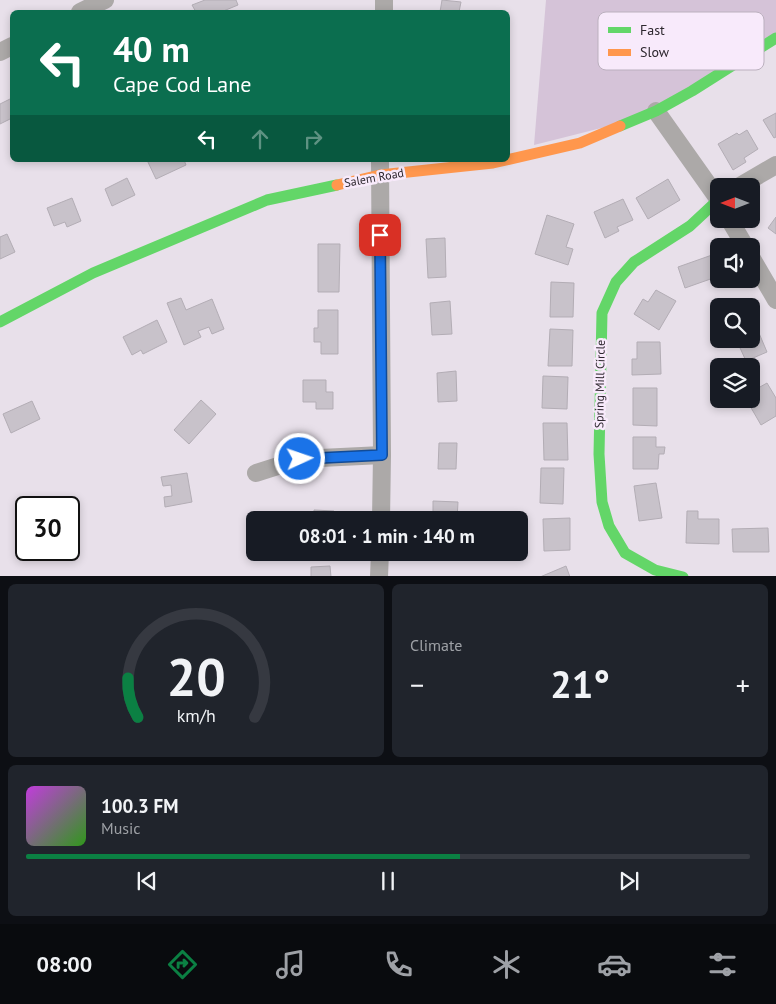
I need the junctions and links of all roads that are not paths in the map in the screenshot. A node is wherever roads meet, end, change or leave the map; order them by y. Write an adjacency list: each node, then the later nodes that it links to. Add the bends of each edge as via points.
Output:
1 (105, 0): 2 (street)
2 (84, 10)
3 (776, 38): 4 (street, Salem Road)
4 (764, 46)
5 (725, 70): 6 (street, Salem Road)
6 (656, 112): 7 (street, Salem Road, via 580,143); 12 (street)
7 (510, 160)
8 (501, 162): 10 (street, Salem Road)
9 (776, 165): 11 (street)
10 (380, 167): 16 (street, Salem Road, via 267,200 93,273); 17 (street)
11 (754, 178)
12 (710, 187)
13 (710, 207): 22 (street, Spring Mill Circle, via 690,226 634,262 616,282 602,313 599,454 602,502 609,526 624,553 654,570)
14 (760, 272): 15 (street)
15 (776, 300)
16 (0, 322)
17 (382, 455): 18 (street, via 300,459); 19 (street)
18 (256, 473)
19 (380, 511)
20 (380, 561): 21 (street)
21 (379, 576)
22 (683, 576)

